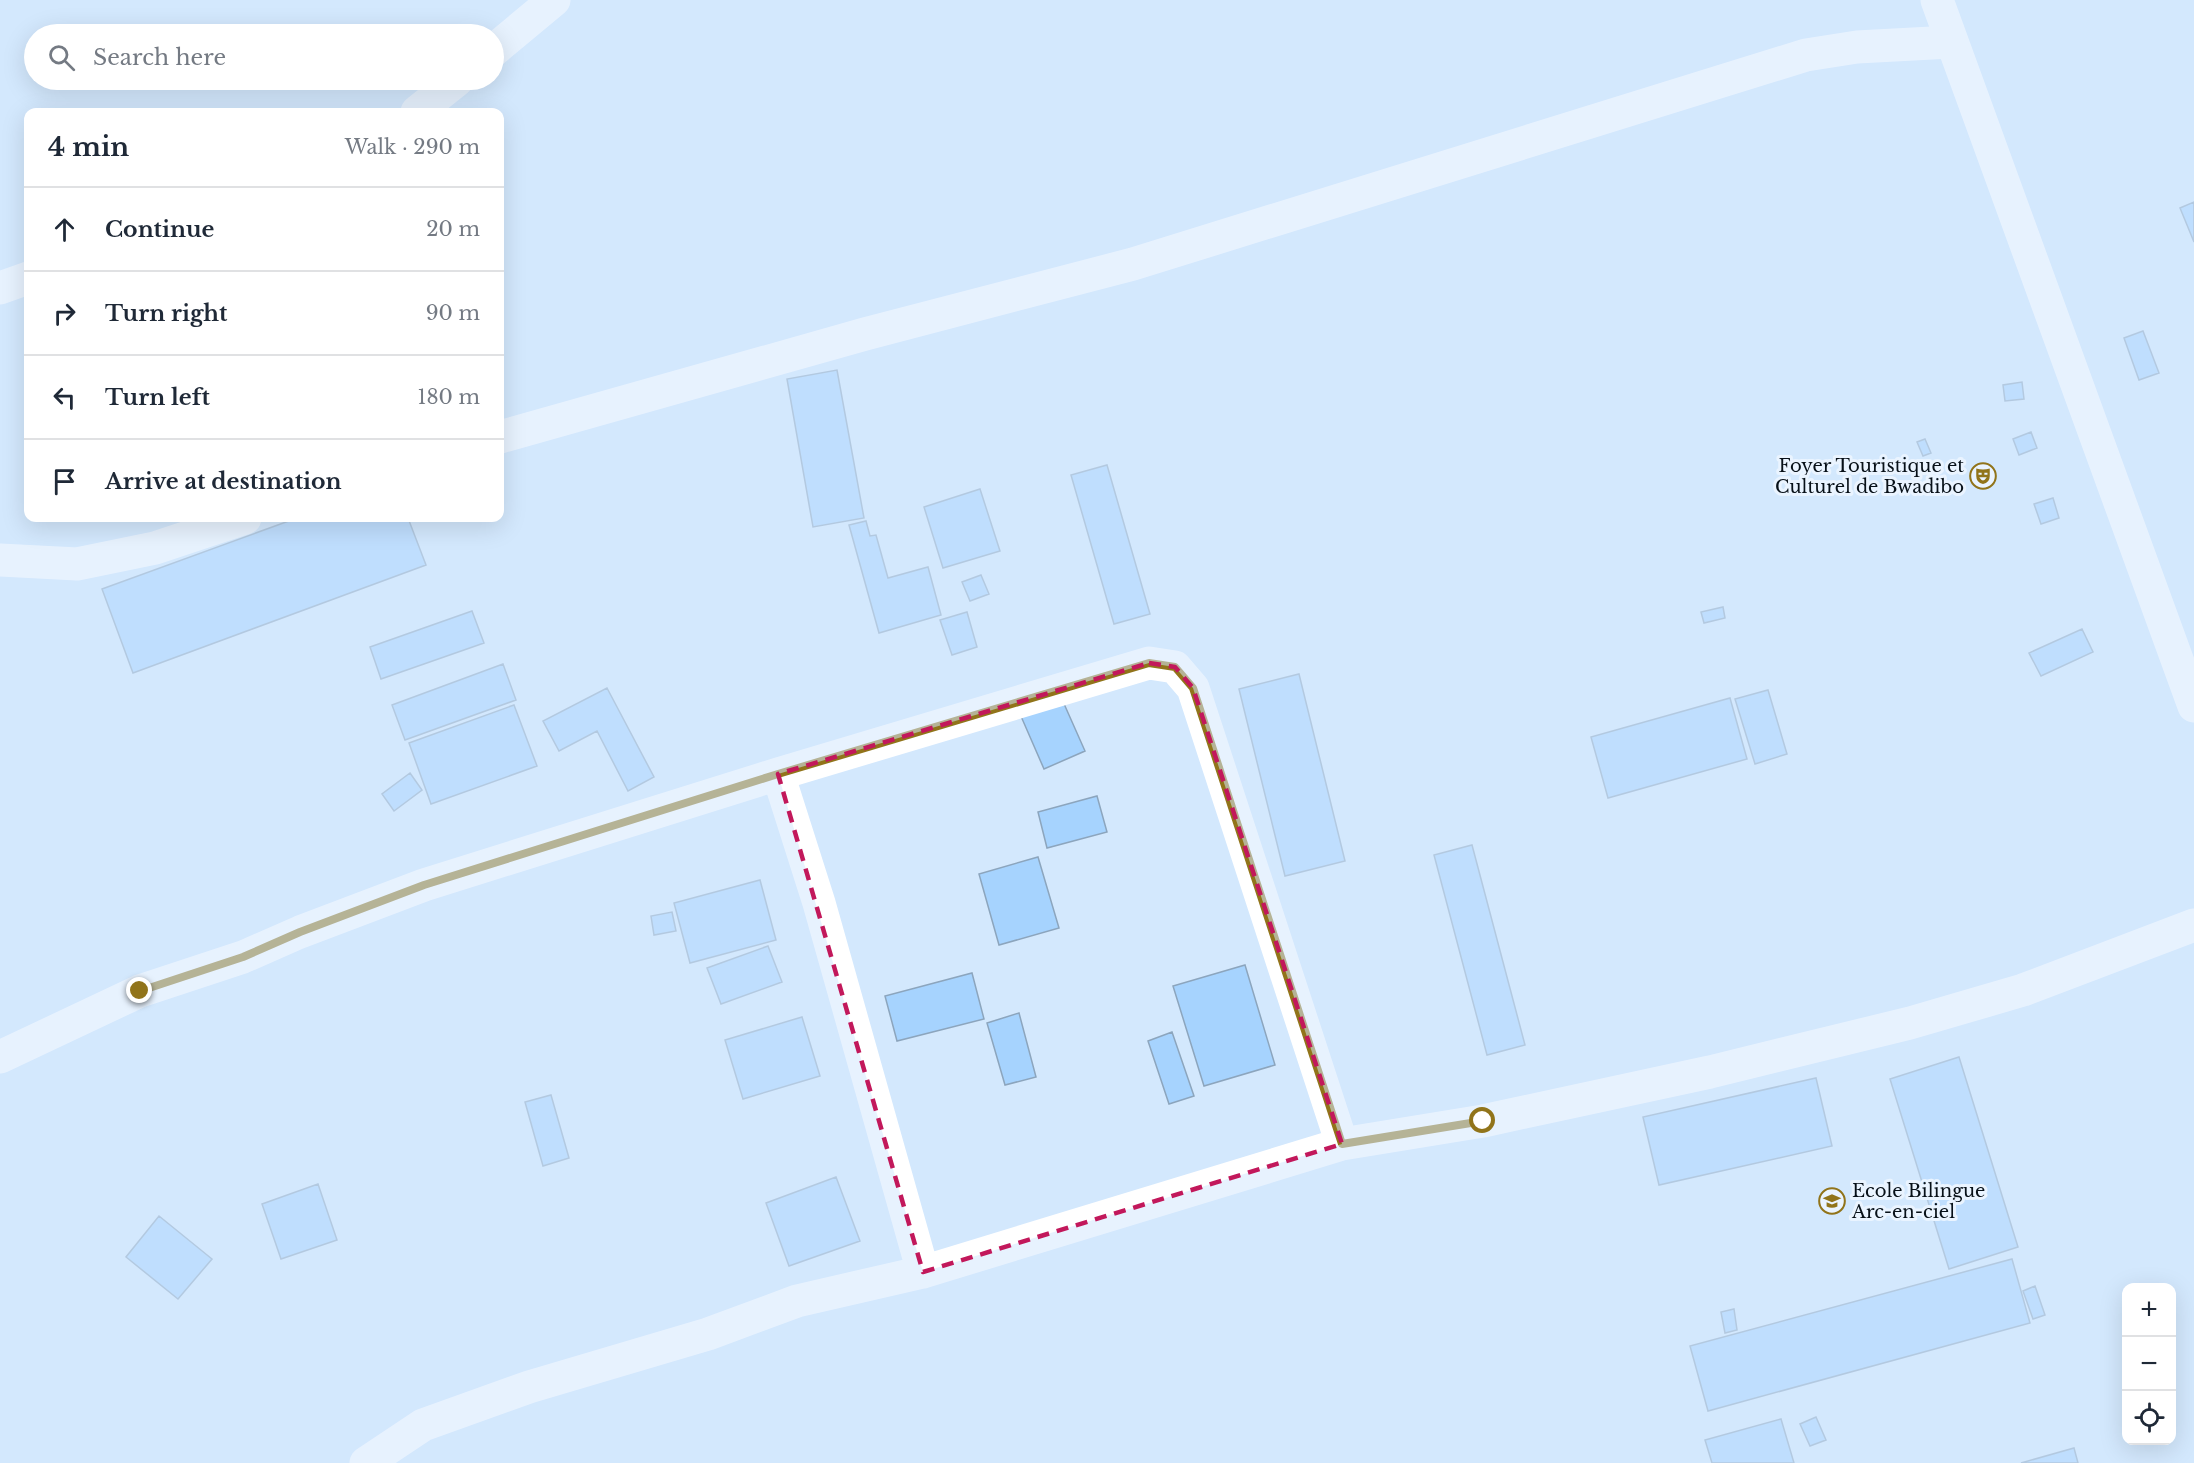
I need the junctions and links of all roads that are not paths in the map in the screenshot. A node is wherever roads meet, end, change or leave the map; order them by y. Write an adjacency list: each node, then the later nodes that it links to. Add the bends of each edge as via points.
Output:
1 (554, 0): 3 (street)
2 (1937, 0): 4 (street)
3 (504, 42)
4 (1951, 42): 9 (street, via 1857,47 1806,56 1133,264 865,334); 12 (street)
5 (445, 90): 6 (street)
6 (422, 108)
7 (24, 279): 8 (street)
8 (0, 288)
9 (504, 436)
10 (233, 522): 11 (street, via 155,548 77,564)
11 (0, 560)
12 (2194, 706)
13 (778, 774): 15 (street, via 414,889 243,957 140,991); 16 (street, via 1149,663 1175,667 1193,688); 17 (street, via 819,903)
14 (2194, 925): 16 (street, via 2023,990 1823,1046 1483,1121)
15 (0, 1058)
16 (1342, 1144): 17 (street)
17 (923, 1272): 18 (street, via 797,1301 708,1334 476,1405 423,1425)
18 (366, 1463)

